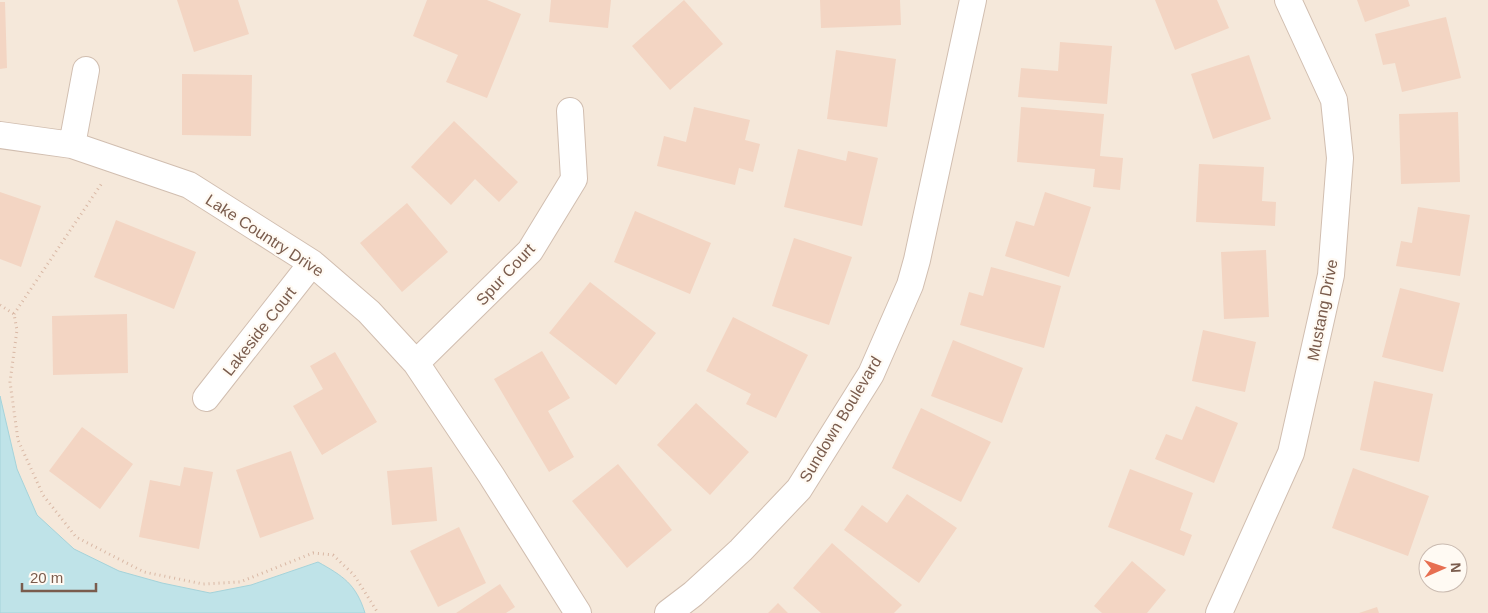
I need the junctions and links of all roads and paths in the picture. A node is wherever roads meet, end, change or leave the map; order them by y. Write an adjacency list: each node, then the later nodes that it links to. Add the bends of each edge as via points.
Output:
1 (973, 0): 15 (street, Sundown Boulevard, via 917,260 910,285 871,374 798,489 741,550)
2 (1288, 0): 16 (street, Mustang Drive, via 1334,100 1340,158 1331,275 1291,453)
3 (86, 70): 6 (street)
4 (570, 111): 11 (street, Spur Court, via 574,178 530,251)
5 (0, 135): 6 (street, Lake Country Drive)
6 (72, 145): 8 (street, Lake Country Drive, via 189,186)
7 (107, 176): 10 (path)
8 (312, 263): 11 (street, Lake Country Drive, via 369,312); 12 (street, Lakeside Court)
9 (0, 305): 10 (path)
10 (14, 314): 13 (path, via 17,330 10,382 18,440 43,495 76,537 144,572 204,584 240,582 313,553 332,555 354,575)
11 (416, 363): 14 (street, Lake Country Drive)
12 (206, 398)
13 (378, 613)
14 (578, 613)
15 (668, 613)
16 (1219, 613)

